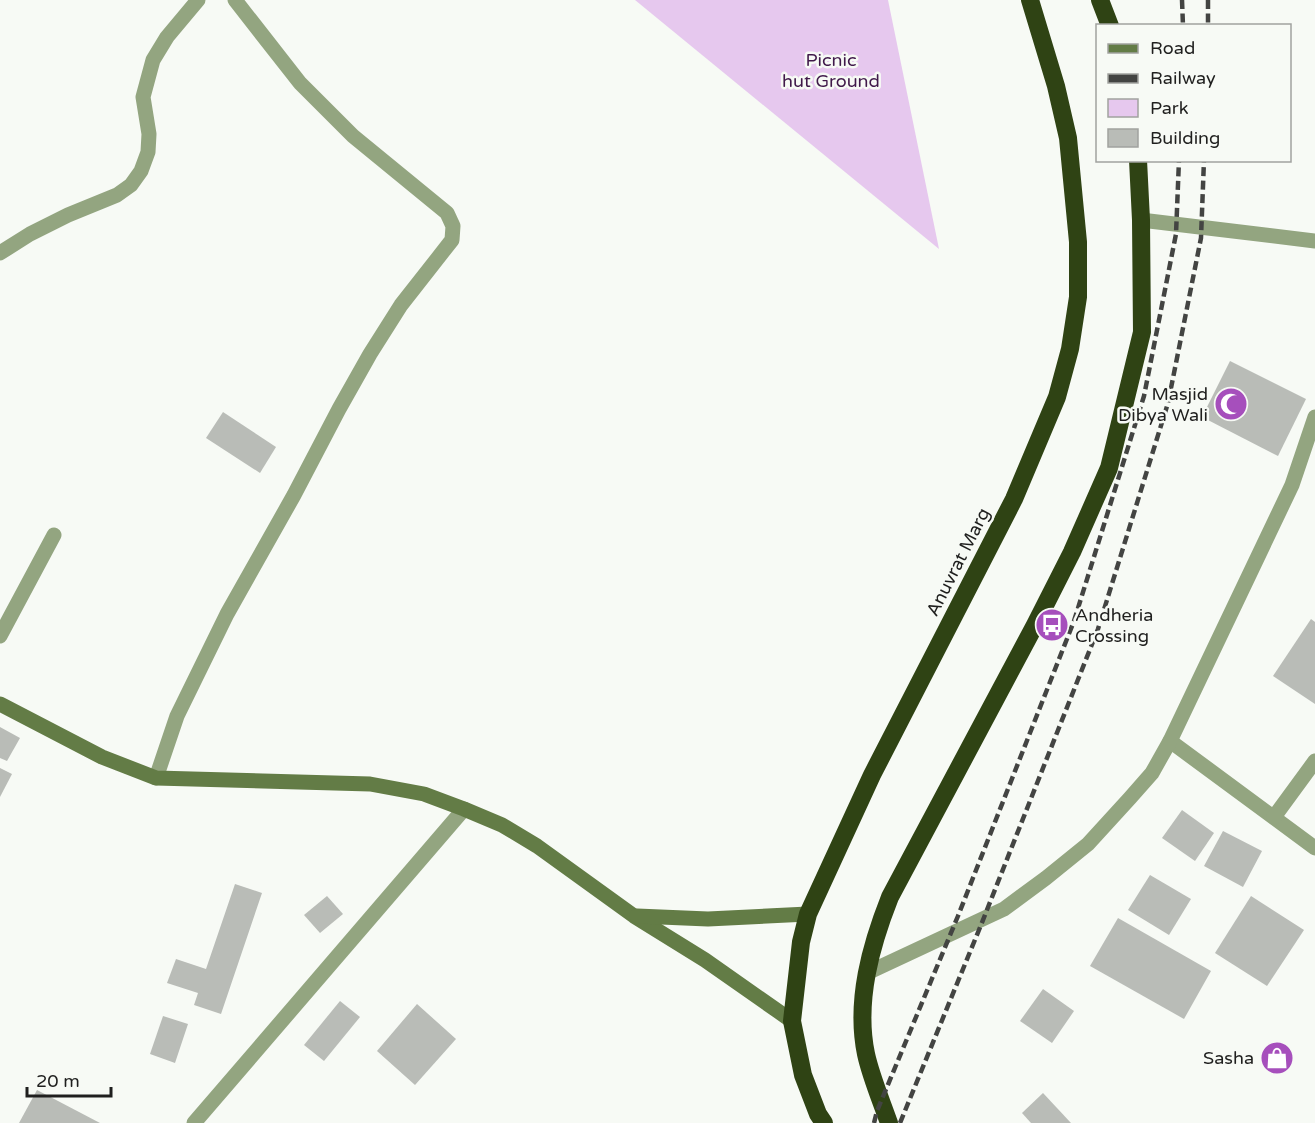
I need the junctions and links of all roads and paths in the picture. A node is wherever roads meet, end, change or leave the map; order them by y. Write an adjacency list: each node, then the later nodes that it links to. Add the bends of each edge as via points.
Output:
1 (198, 0): 9 (street, via 166,37 153,60 143,97 148,152 131,185 30,234)
2 (236, 0): 16 (street, via 300,83 345,129 447,213 453,226 452,240 401,305 370,354 227,614 177,716)
3 (1030, 0): 20 (highway, Anuvrat Marg, via 1068,138 1078,242 1078,297 1070,349 1057,397 1014,499 872,775)
4 (1100, 0): 5 (highway)
5 (1109, 24)
6 (1138, 162): 7 (highway)
7 (1141, 220): 8 (street); 22 (highway, via 1142,332 1109,468 1035,625 890,897)
8 (1315, 241)
9 (0, 253)
10 (1315, 417): 14 (street, via 1292,485)
11 (54, 535): 12 (street)
12 (0, 636)
13 (0, 704): 16 (street, via 102,757)
14 (1170, 741): 18 (street); 22 (street, via 1152,772 1130,798 1088,844 1046,878 1004,909)
15 (1315, 762): 18 (street)
16 (156, 778): 17 (street, via 370,784 424,794)
17 (464, 809): 21 (street, via 537,846); 24 (street)
18 (1274, 817): 19 (street)
19 (1315, 848)
20 (808, 914): 21 (street, via 708,919); 23 (highway, Anuvrat Marg)
21 (634, 916): 23 (street)
22 (867, 973): 26 (highway, via 862,1022 866,1053)
23 (792, 1021): 25 (highway, Anuvrat Marg, via 803,1075)
24 (194, 1123)
25 (824, 1123)
26 (890, 1123)

